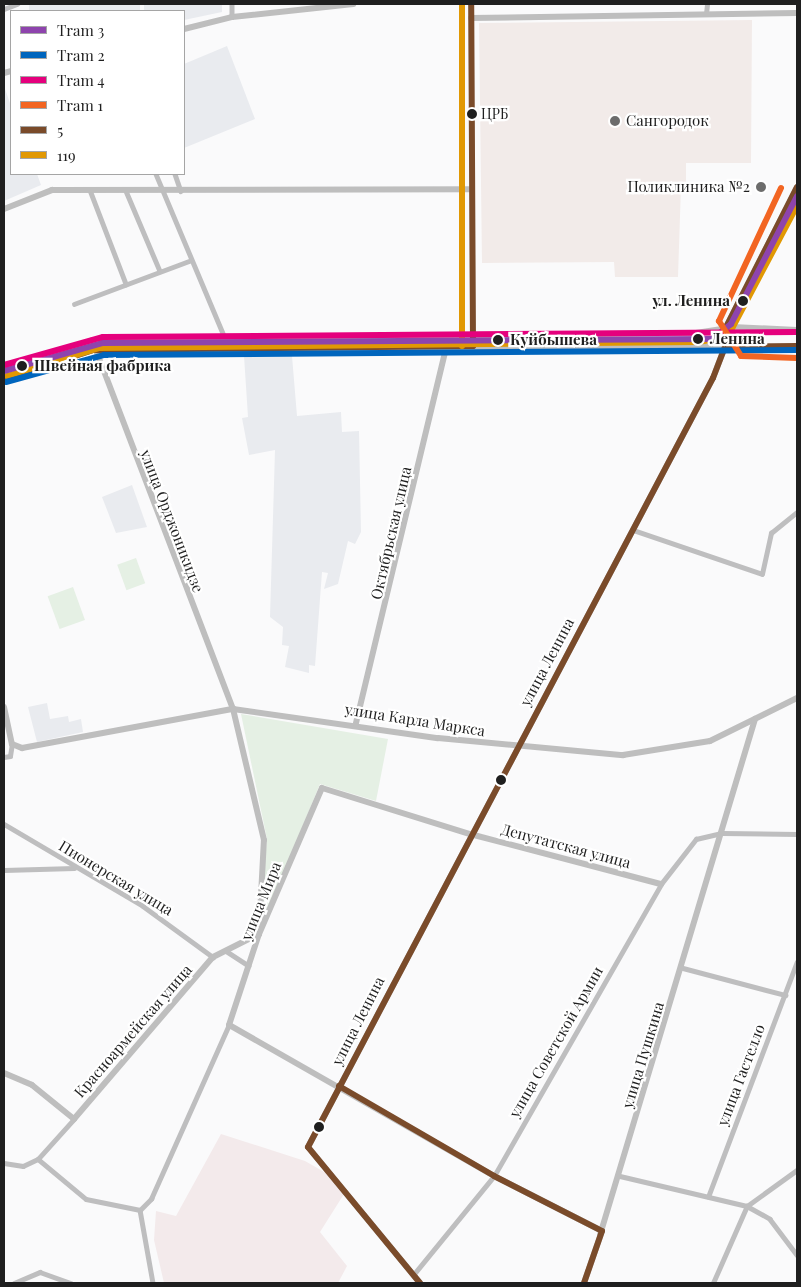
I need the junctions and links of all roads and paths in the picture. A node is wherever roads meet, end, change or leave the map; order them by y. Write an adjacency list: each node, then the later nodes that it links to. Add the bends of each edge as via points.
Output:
1 (16, 4): 6 (street)
2 (232, 4): 9 (street)
3 (353, 4): 9 (street)
4 (471, 4): 10 (street)
5 (707, 4): 8 (street)
6 (4, 9)
7 (797, 13): 8 (street)
8 (706, 14): 10 (street)
9 (232, 17): 11 (street)
10 (471, 18): 16 (street)
11 (185, 29)
12 (156, 175): 18 (street)
13 (175, 175): 19 (street)
14 (797, 187): 25 (street, улица Ленина)
15 (90, 190): 17 (street); 20 (street, via 52,190); 23 (street)
16 (472, 190): 19 (street, via 263,187); 27 (street)
17 (126, 191): 18 (street); 22 (street)
18 (164, 192): 19 (street); 21 (street)
19 (182, 192)
20 (4, 209)
21 (189, 261): 22 (street); 28 (street)
22 (160, 272): 23 (street)
23 (126, 284): 24 (street)
24 (74, 304)
25 (725, 329): 26 (street); 27 (street); 31 (street, улица Ленина)
26 (797, 330)
27 (473, 335): 28 (street); 30 (street)
28 (224, 336): 29 (street)
29 (92, 340): 34 (street, улица Орджоникидзе); 35 (street)
30 (473, 346): 31 (street); 33 (street)
31 (725, 346): 32 (street); 38 (street, улица Ленина)
32 (797, 346)
33 (446, 347): 34 (street); 43 (street, Октябрьская улица)
34 (93, 350): 36 (street); 41 (street, улица Орджоникидзе)
35 (4, 368)
36 (4, 379)
37 (797, 512): 38 (street, via 771,533 762,574)
38 (633, 530): 45 (street, улица Ленина)
39 (797, 698): 42 (street, улица Карла Маркса)
40 (4, 706): 44 (street)
41 (233, 709): 43 (street, улица Карла Маркса); 44 (street, улица Карла Маркса, via 22,748); 55 (street, улица Орджоникидзе, via 264,840)
42 (755, 719): 45 (street, улица Карла Маркса, via 710,741 661,752 623,755); 49 (street, улица Пушкина); 60 (street)
43 (356, 723): 45 (street, улица Карла Маркса, via 438,738)
44 (12, 744): 46 (street, via 10,756)
45 (516, 746): 50 (street, улица Ленина)
46 (4, 758)
47 (322, 788): 50 (street, Депутатская улица); 55 (street, улица Мира)
48 (4, 824): 52 (street, Пионерская улица)
49 (722, 832): 51 (street, улица Советской Армии); 54 (street, улица Советской Армии, via 696,840); 60 (street, улица Пушкина)
50 (470, 834): 54 (street, Депутатская улица); 64 (street, улица Ленина)
51 (797, 834)
52 (75, 868): 53 (street); 57 (street, Пионерская улица, via 143,906)
53 (4, 870)
54 (661, 884): 69 (street, улица Советской Армии)
55 (259, 934): 56 (street, Красноармейская улица); 59 (street, улица Мира)
56 (222, 949): 57 (street, Красноармейская улица); 59 (street)
57 (213, 957): 65 (street, Красноармейская улица)
58 (797, 962): 61 (street, улица Гастелло)
59 (249, 966): 62 (street, улица Мира)
60 (683, 968): 61 (street); 70 (street, улица Пушкина)
61 (785, 995): 71 (street, улица Гастелло)
62 (229, 1025): 64 (street); 73 (street, via 151,1199)
63 (4, 1073): 65 (street, via 32,1085)
64 (339, 1086): 69 (street); 76 (street, улица Ленина, via 308,1147)
65 (74, 1119): 66 (street, Красноармейская улица)
66 (38, 1159): 67 (street, via 23,1166); 73 (street, via 86,1200)
67 (4, 1163)
68 (797, 1171): 72 (street)
69 (494, 1176): 74 (street); 76 (street, улица Советской Армии)
70 (620, 1176): 71 (street); 74 (street, улица Пушкина)
71 (708, 1197): 72 (street)
72 (748, 1206): 75 (street, via 770,1219); 82 (street)
73 (140, 1210): 79 (street)
74 (602, 1231): 81 (street, улица Пушкина)
75 (797, 1256)
76 (414, 1274): 80 (street)
77 (14, 1283): 78 (street, via 40,1272)
78 (71, 1283)
79 (152, 1283)
80 (420, 1283)
81 (584, 1283)
82 (712, 1283)

